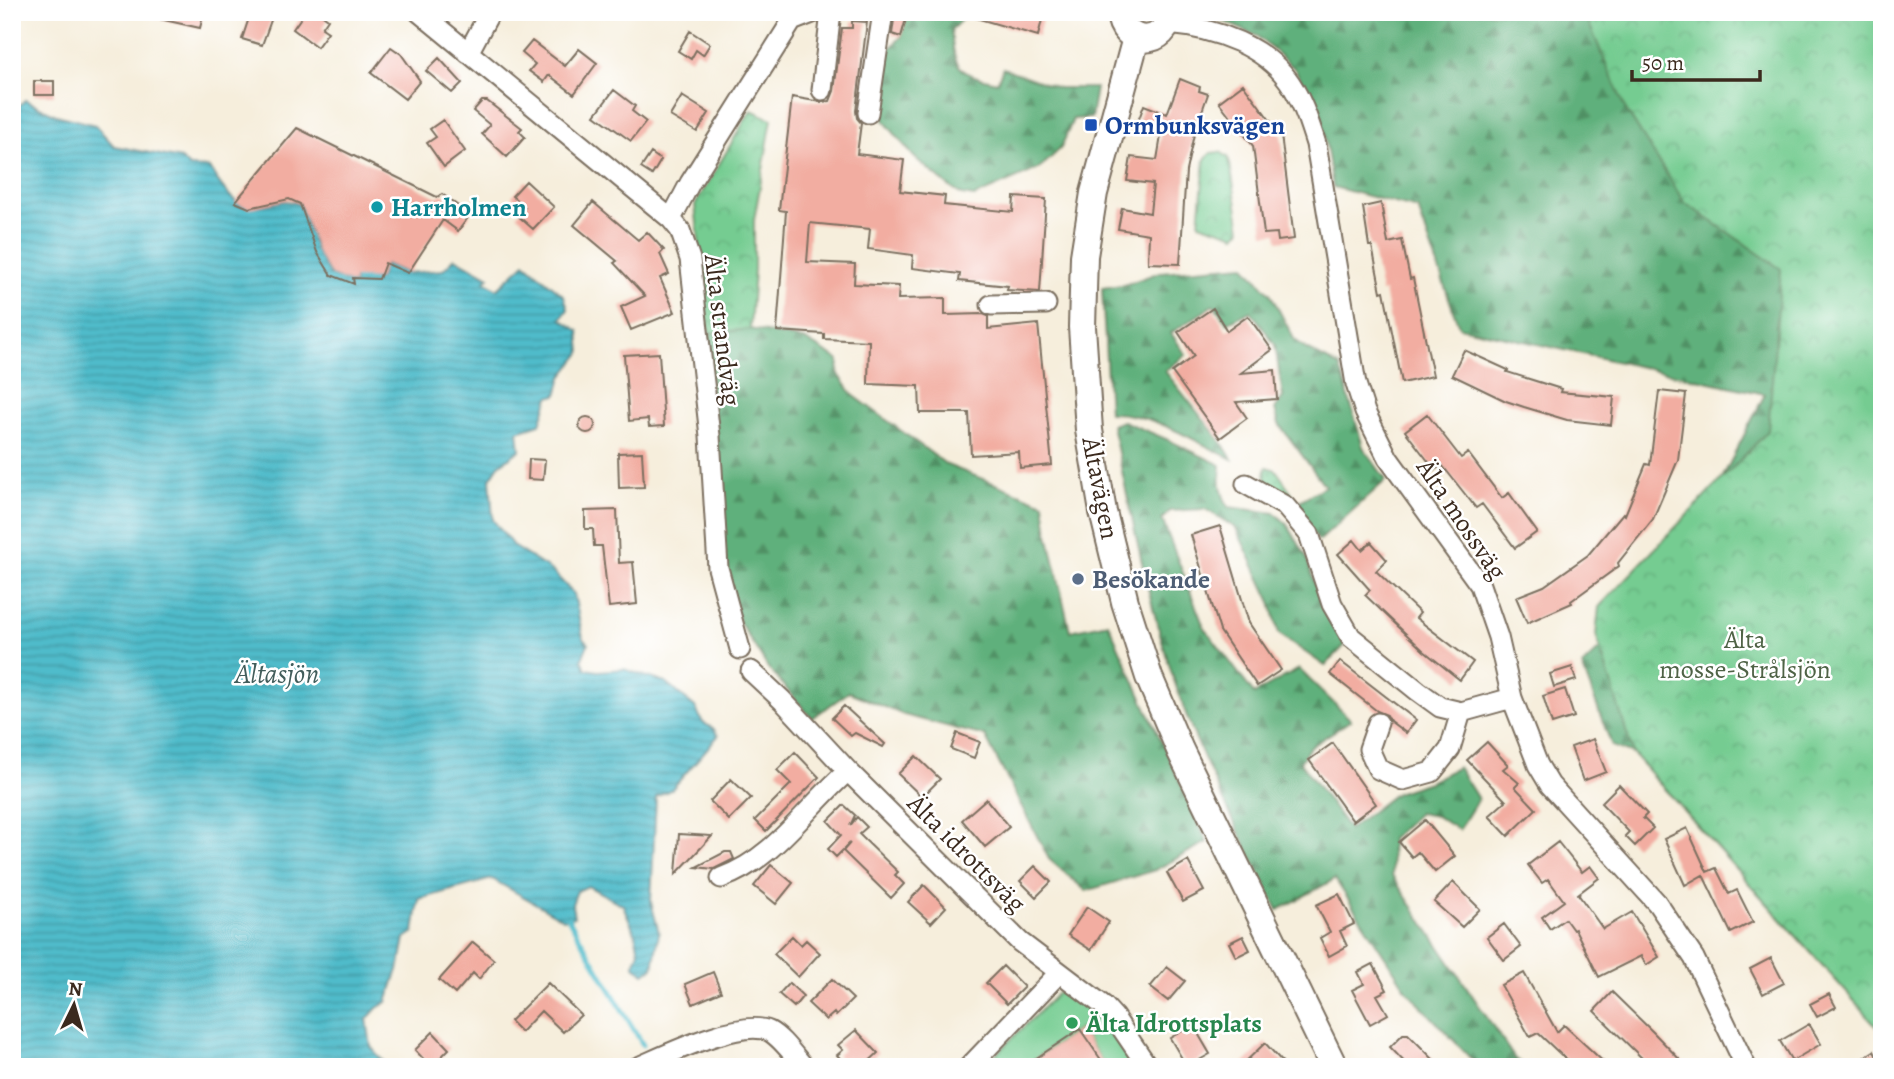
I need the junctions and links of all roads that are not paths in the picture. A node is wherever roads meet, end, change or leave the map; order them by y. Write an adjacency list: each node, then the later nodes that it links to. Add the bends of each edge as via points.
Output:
1 (419, 12): 10 (street, Älta strandväg)
2 (490, 12): 10 (street)
3 (815, 12): 7 (street)
4 (831, 12): 11 (street)
5 (883, 12): 12 (street)
6 (1121, 12): 9 (main road, via 1122,25)
7 (787, 17): 13 (street)
8 (1168, 18): 9 (main road, via 1159,35); 19 (street, Älta mossväg, via 1236,39 1271,62 1293,86 1315,144 1356,384 1365,412 1388,458 1480,585)
9 (1136, 38): 29 (main road, Ältavägen, via 1094,193 1084,256 1087,404 1103,512 1149,677)
10 (468, 53): 13 (street, Älta strandväg)
11 (822, 90)
12 (868, 113)
13 (671, 219): 17 (street, Älta strandväg, via 690,259 710,436 715,544)
14 (1046, 304): 15 (street)
15 (991, 305)
16 (1246, 484): 20 (street, via 1285,506 1309,534 1332,604 1351,637 1440,707)
17 (740, 649)
18 (751, 671): 22 (street, Älta idrottsväg)
19 (1513, 698): 20 (street); 30 (street, Älta mossväg, via 1550,785 1657,903 1694,958)
20 (1461, 712): 21 (street, via 1450,749 1432,772 1403,780 1378,769 1369,749)
21 (1378, 723)
22 (848, 771): 23 (street, via 772,848 741,871); 24 (street, Älta idrottsväg, via 1020,943)
23 (721, 878)
24 (1059, 973): 27 (street); 28 (street, Älta idrottsväg, via 1115,1017)
25 (638, 1067): 26 (street, via 715,1035 754,1029 774,1035)
26 (804, 1067)
27 (969, 1067)
28 (1148, 1067)
29 (1334, 1067)
30 (1746, 1067)

